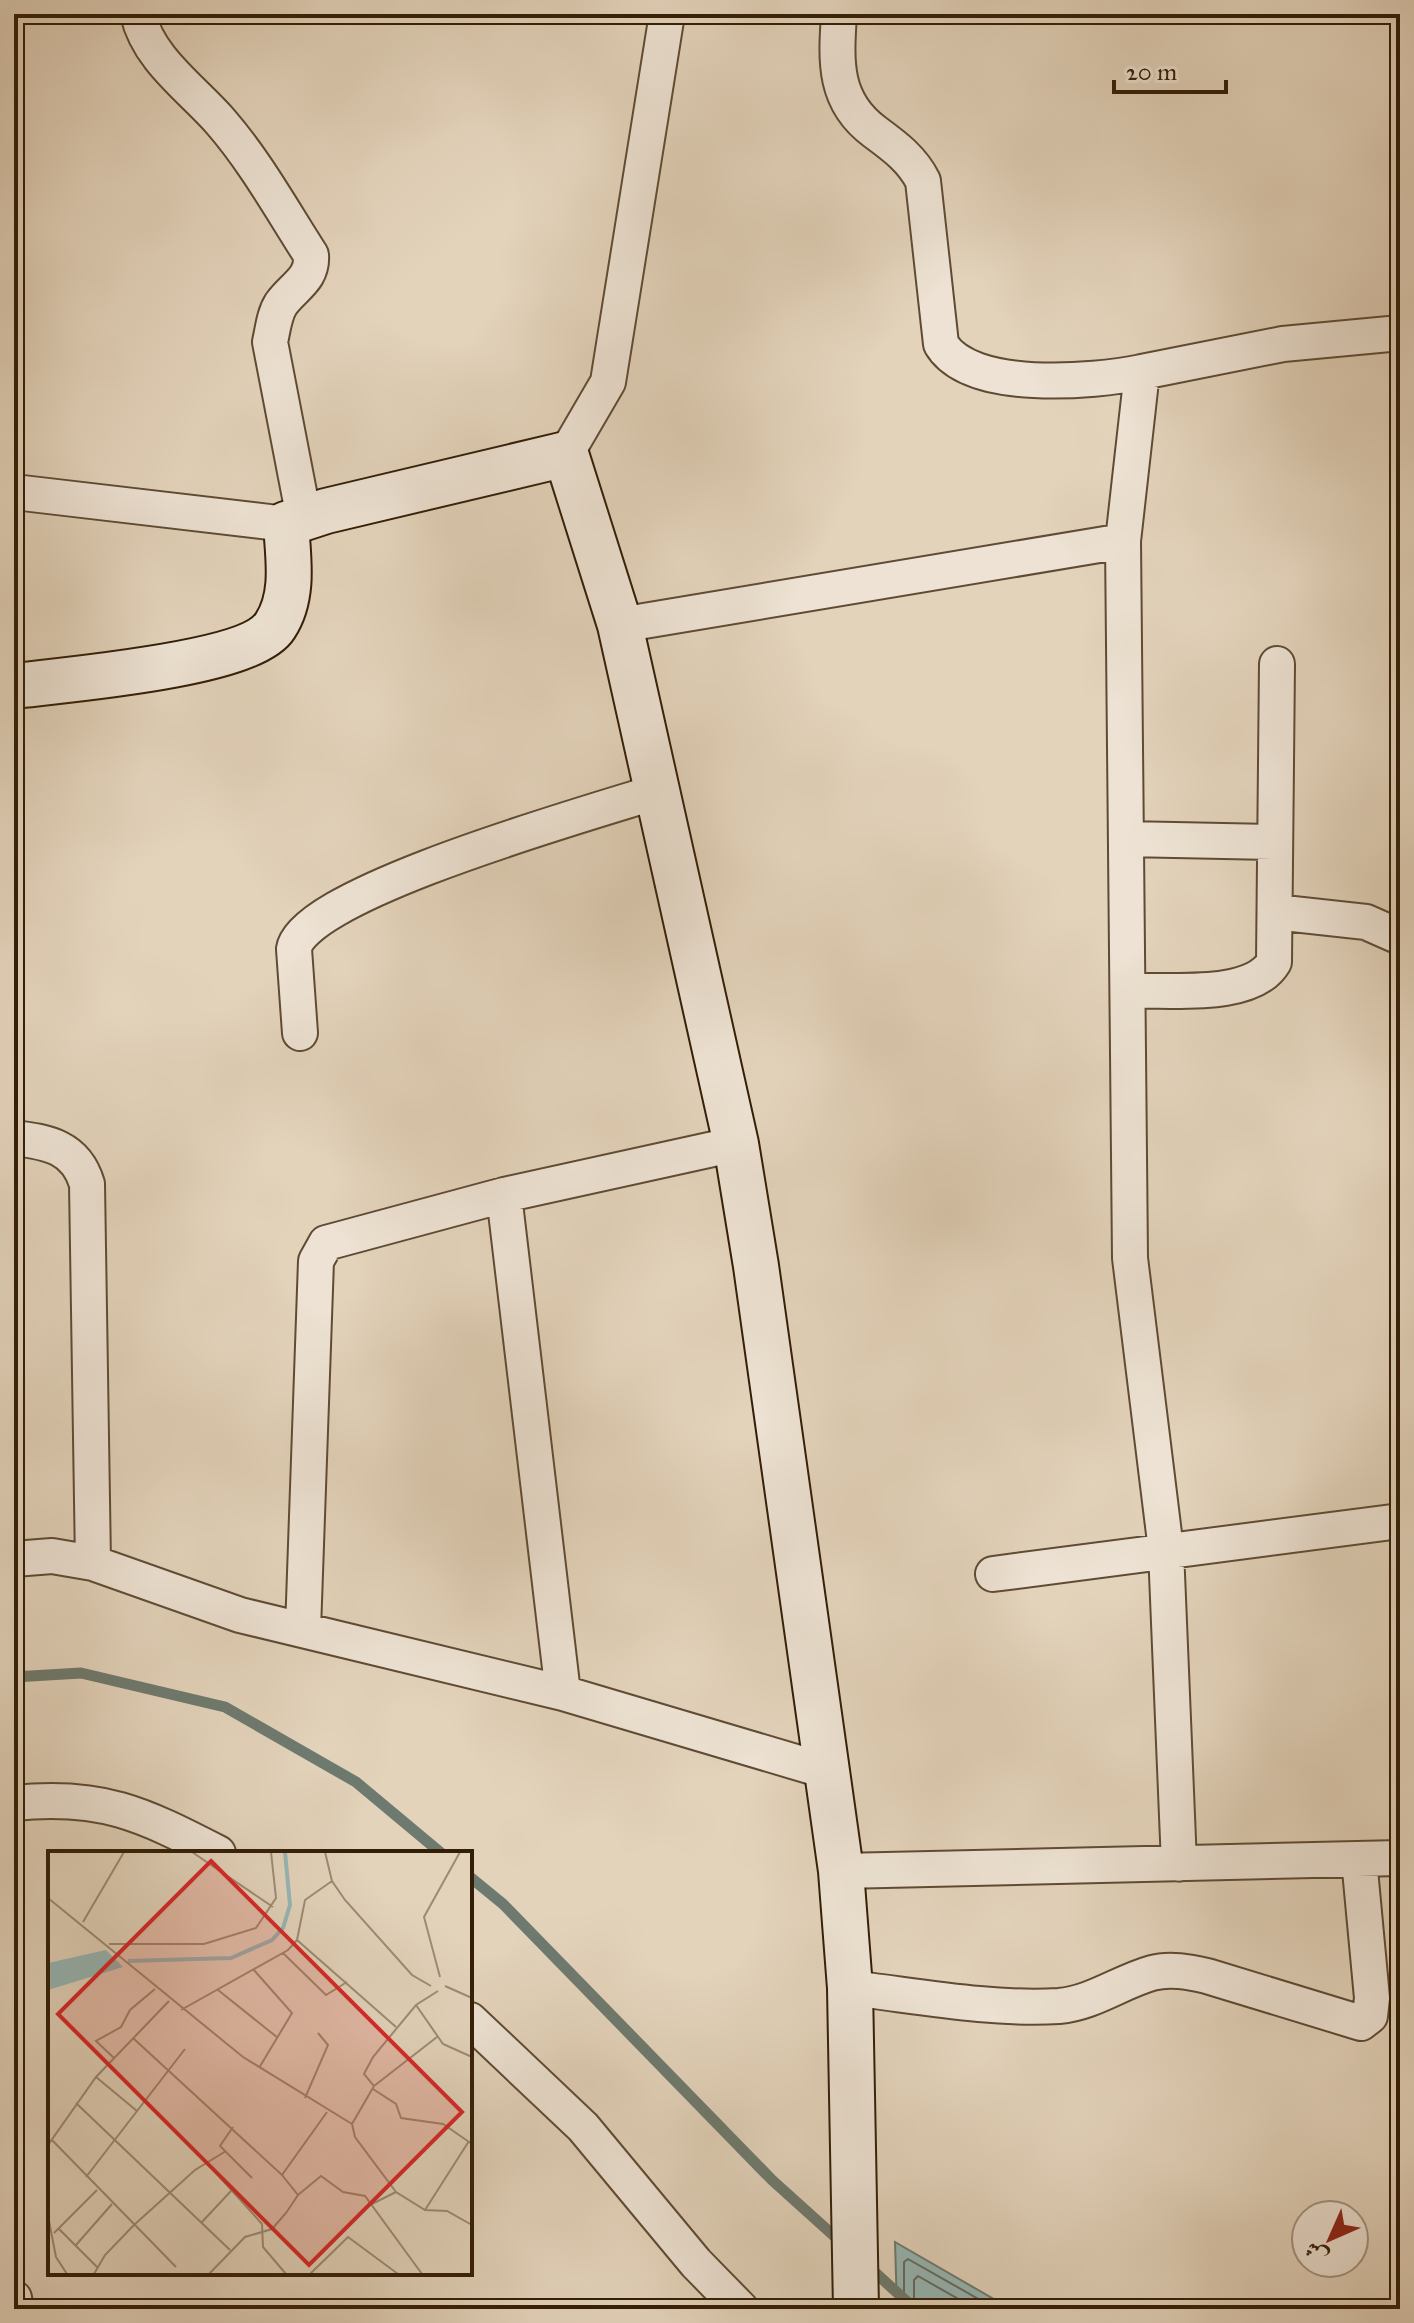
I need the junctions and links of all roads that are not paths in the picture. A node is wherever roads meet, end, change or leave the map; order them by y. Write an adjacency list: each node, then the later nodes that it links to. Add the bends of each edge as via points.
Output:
1 (138, 14): 8 (street, via 141,30 173,73 221,122 311,255 305,280 274,319 270,342)
2 (667, 14): 6 (street, via 608,382)
3 (839, 14): 5 (street, via 836,64 846,98 861,121 908,159 923,181 941,344 949,357 982,372 1064,383)
4 (1400, 333): 5 (street, via 1283,344)
5 (1142, 372): 9 (street)
6 (566, 454): 8 (street); 10 (street)
7 (14, 492): 8 (street)
8 (295, 521): 12 (street, via 282,613 274,629 251,644 157,669)
9 (1123, 541): 10 (street); 14 (street)
10 (620, 625): 13 (street)
11 (1277, 664): 15 (street)
12 (14, 686)
13 (659, 791): 19 (street, via 423,868 371,890 306,928 295,939 294,949); 21 (street)
14 (1126, 839): 15 (street); 18 (street)
15 (1275, 842): 16 (street)
16 (1275, 912): 17 (street, via 1366,922); 18 (street, via 1274,962 1266,976 1242,987)
17 (1400, 937)
18 (1128, 991): 24 (street, via 1130,1258)
19 (300, 1033)
20 (14, 1138): 26 (street, via 63,1149 76,1160 87,1184)
21 (736, 1144): 22 (street); 30 (street)
22 (504, 1195): 28 (street, via 336,1237 316,1261); 29 (street)
23 (1400, 1521): 24 (street)
24 (1166, 1550): 27 (street); 35 (street)
25 (14, 1559): 26 (street, via 52,1556)
26 (93, 1563): 28 (street, via 240,1615)
27 (993, 1574)
28 (303, 1630): 29 (street)
29 (563, 1693): 30 (street)
30 (826, 1771): 36 (street)
31 (14, 1803): 32 (street, via 99,1803 147,1817)
32 (214, 1851)
33 (1400, 1858): 34 (street)
34 (1359, 1859): 35 (street); 37 (street, via 1372,1998 1366,2022 1181,1971 1151,1973 1063,2005 1025,2007)
35 (1179, 1864): 36 (street)
36 (841, 1871): 37 (street)
37 (850, 1988): 42 (street)
38 (472, 2022): 41 (street, via 583,2127)
39 (14, 2298): 40 (street)
40 (16, 2309)
41 (741, 2309)
42 (856, 2309)

